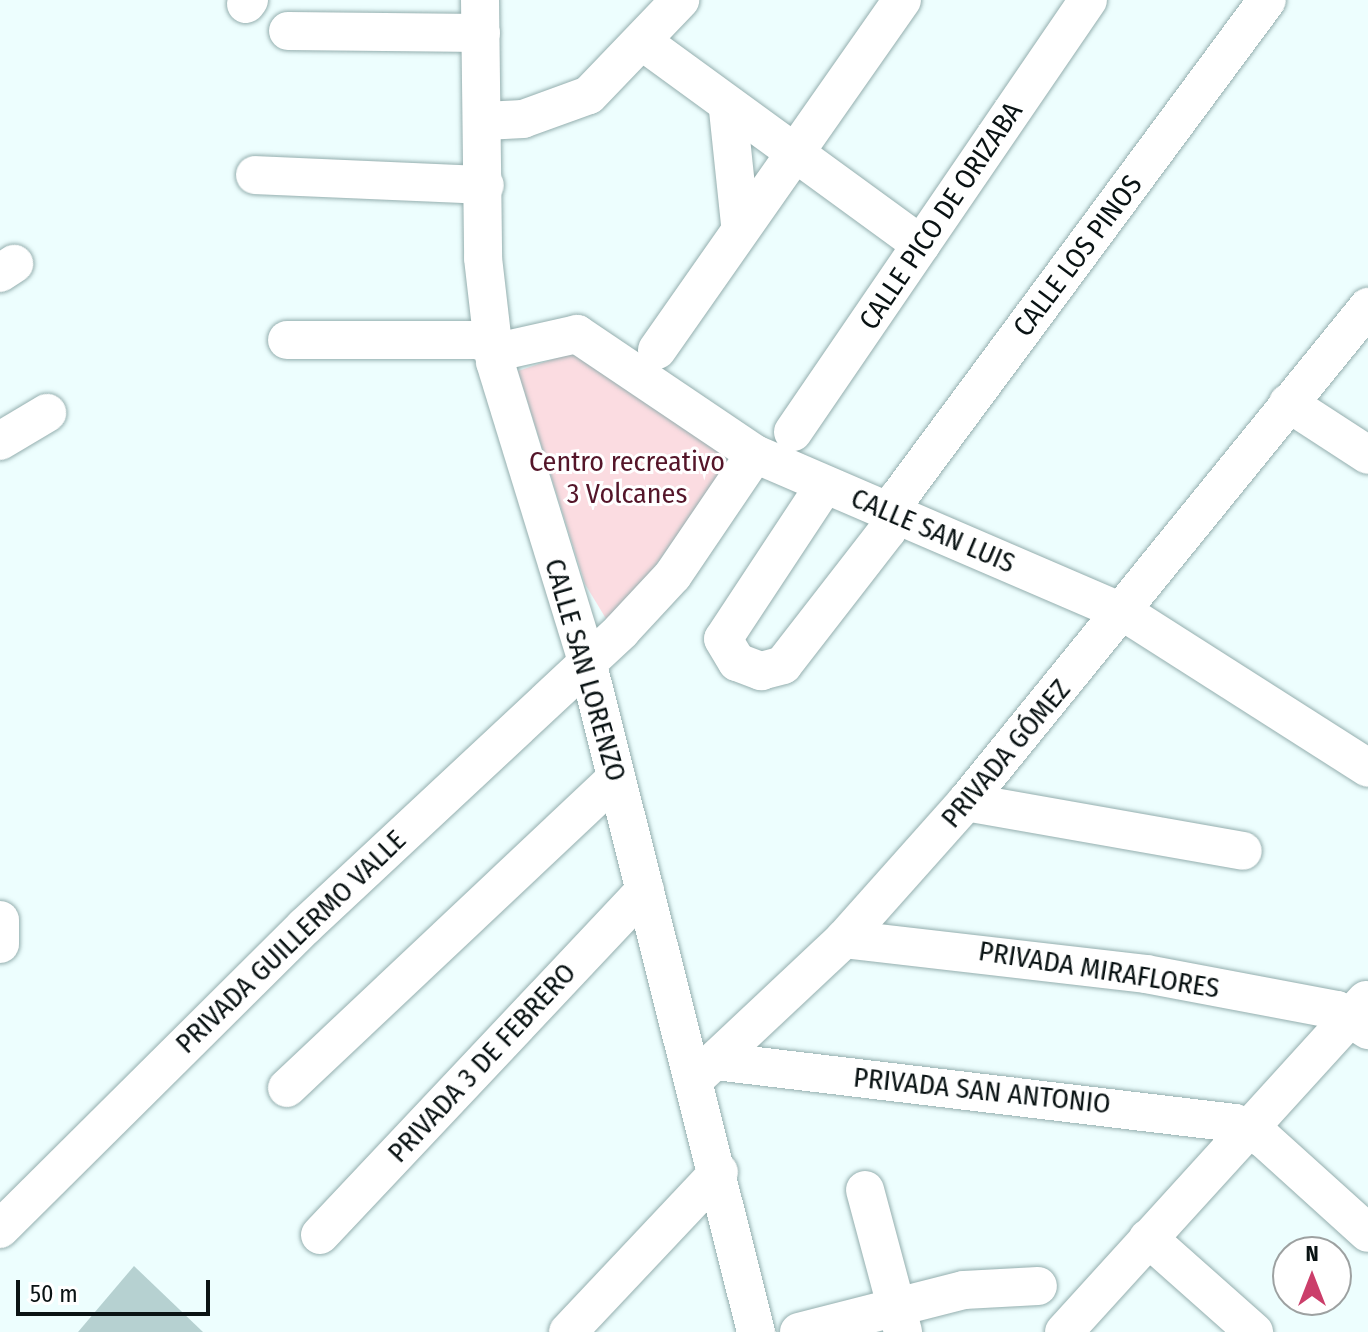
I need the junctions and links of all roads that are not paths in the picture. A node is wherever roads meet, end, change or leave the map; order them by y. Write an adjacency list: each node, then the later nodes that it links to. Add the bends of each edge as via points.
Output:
1 (680, 0): 7 (street)
2 (902, 0): 10 (street)
3 (1088, 0): 14 (street, CALLE PICO DE ORIZABA)
4 (1267, 0): 26 (street, CALLE LOS PINOS)
5 (481, 16): 6 (street); 9 (street, CALLE SAN LORENZO)
6 (288, 31)
7 (643, 42): 8 (street); 9 (street, via 579,99 523,119)
8 (728, 110): 10 (street); 13 (street)
9 (485, 121): 12 (street, CALLE SAN LORENZO)
10 (792, 155): 13 (street); 14 (street)
11 (255, 175): 12 (street)
12 (485, 185): 17 (street, CALLE SAN LORENZO, via 483,258)
13 (740, 224): 18 (street)
14 (921, 245): 21 (street, CALLE PICO DE ORIZABA)
15 (1368, 307): 19 (street, PRIVADA GÓMEZ)
16 (287, 340): 17 (street, CALLE SAN LUIS, via 477,340)
17 (492, 345): 23 (street, CALLE SAN LUIS, via 506,350 577,334); 28 (street, CALLE SAN LORENZO)
18 (657, 350)
19 (1288, 403): 24 (street); 27 (street, PRIVADA GÓMEZ)
20 (47, 413): 22 (street)
21 (793, 432)
22 (0, 441)
23 (755, 454): 25 (street, CALLE SAN LUIS); 28 (street, PRIVADA GUILLERMO VALLE, via 673,575)
24 (1368, 455)
25 (824, 486): 26 (street, CALLE SAN LUIS); 26 (street, CALLE LOS PINOS, via 723,639 737,662 761,671 783,665 887,531)
26 (892, 513): 27 (street, CALLE SAN LUIS)
27 (1125, 613): 29 (street, CALLE SAN LUIS); 31 (street, PRIVADA GÓMEZ)
28 (587, 661): 30 (street, CALLE SAN LORENZO); 41 (street, PRIVADA GUILLERMO VALLE, via 304,927)
29 (1368, 768)
30 (616, 778): 33 (street, CALLE SAN LORENZO); 37 (street)
31 (966, 802): 32 (street); 34 (street, PRIVADA GÓMEZ)
32 (1243, 851)
33 (645, 890): 36 (street, CALLE SAN LORENZO); 43 (street, PRIVADA 3 DE FEBRERO)
34 (844, 939): 35 (street, PRIVADA MIRAFLORES, via 1047,958); 36 (street, PRIVADA GÓMEZ)
35 (1362, 1015): 38 (street)
36 (705, 1070): 38 (street, PRIVADA SAN ANTONIO, via 1179,1113); 39 (street, CALLE SAN LORENZO)
37 (287, 1088)
38 (1248, 1129): 42 (street); 44 (street)
39 (719, 1172): 47 (street); 48 (street, CALLE SAN LORENZO)
40 (865, 1190): 46 (street)
41 (0, 1229)
42 (1368, 1233)
43 (320, 1235)
44 (1148, 1238): 50 (street); 51 (street)
45 (1038, 1286): 46 (street, via 989,1287)
46 (899, 1319): 49 (street)
47 (568, 1332)
48 (756, 1332)
49 (799, 1332)
50 (1064, 1332)
51 (1254, 1332)

